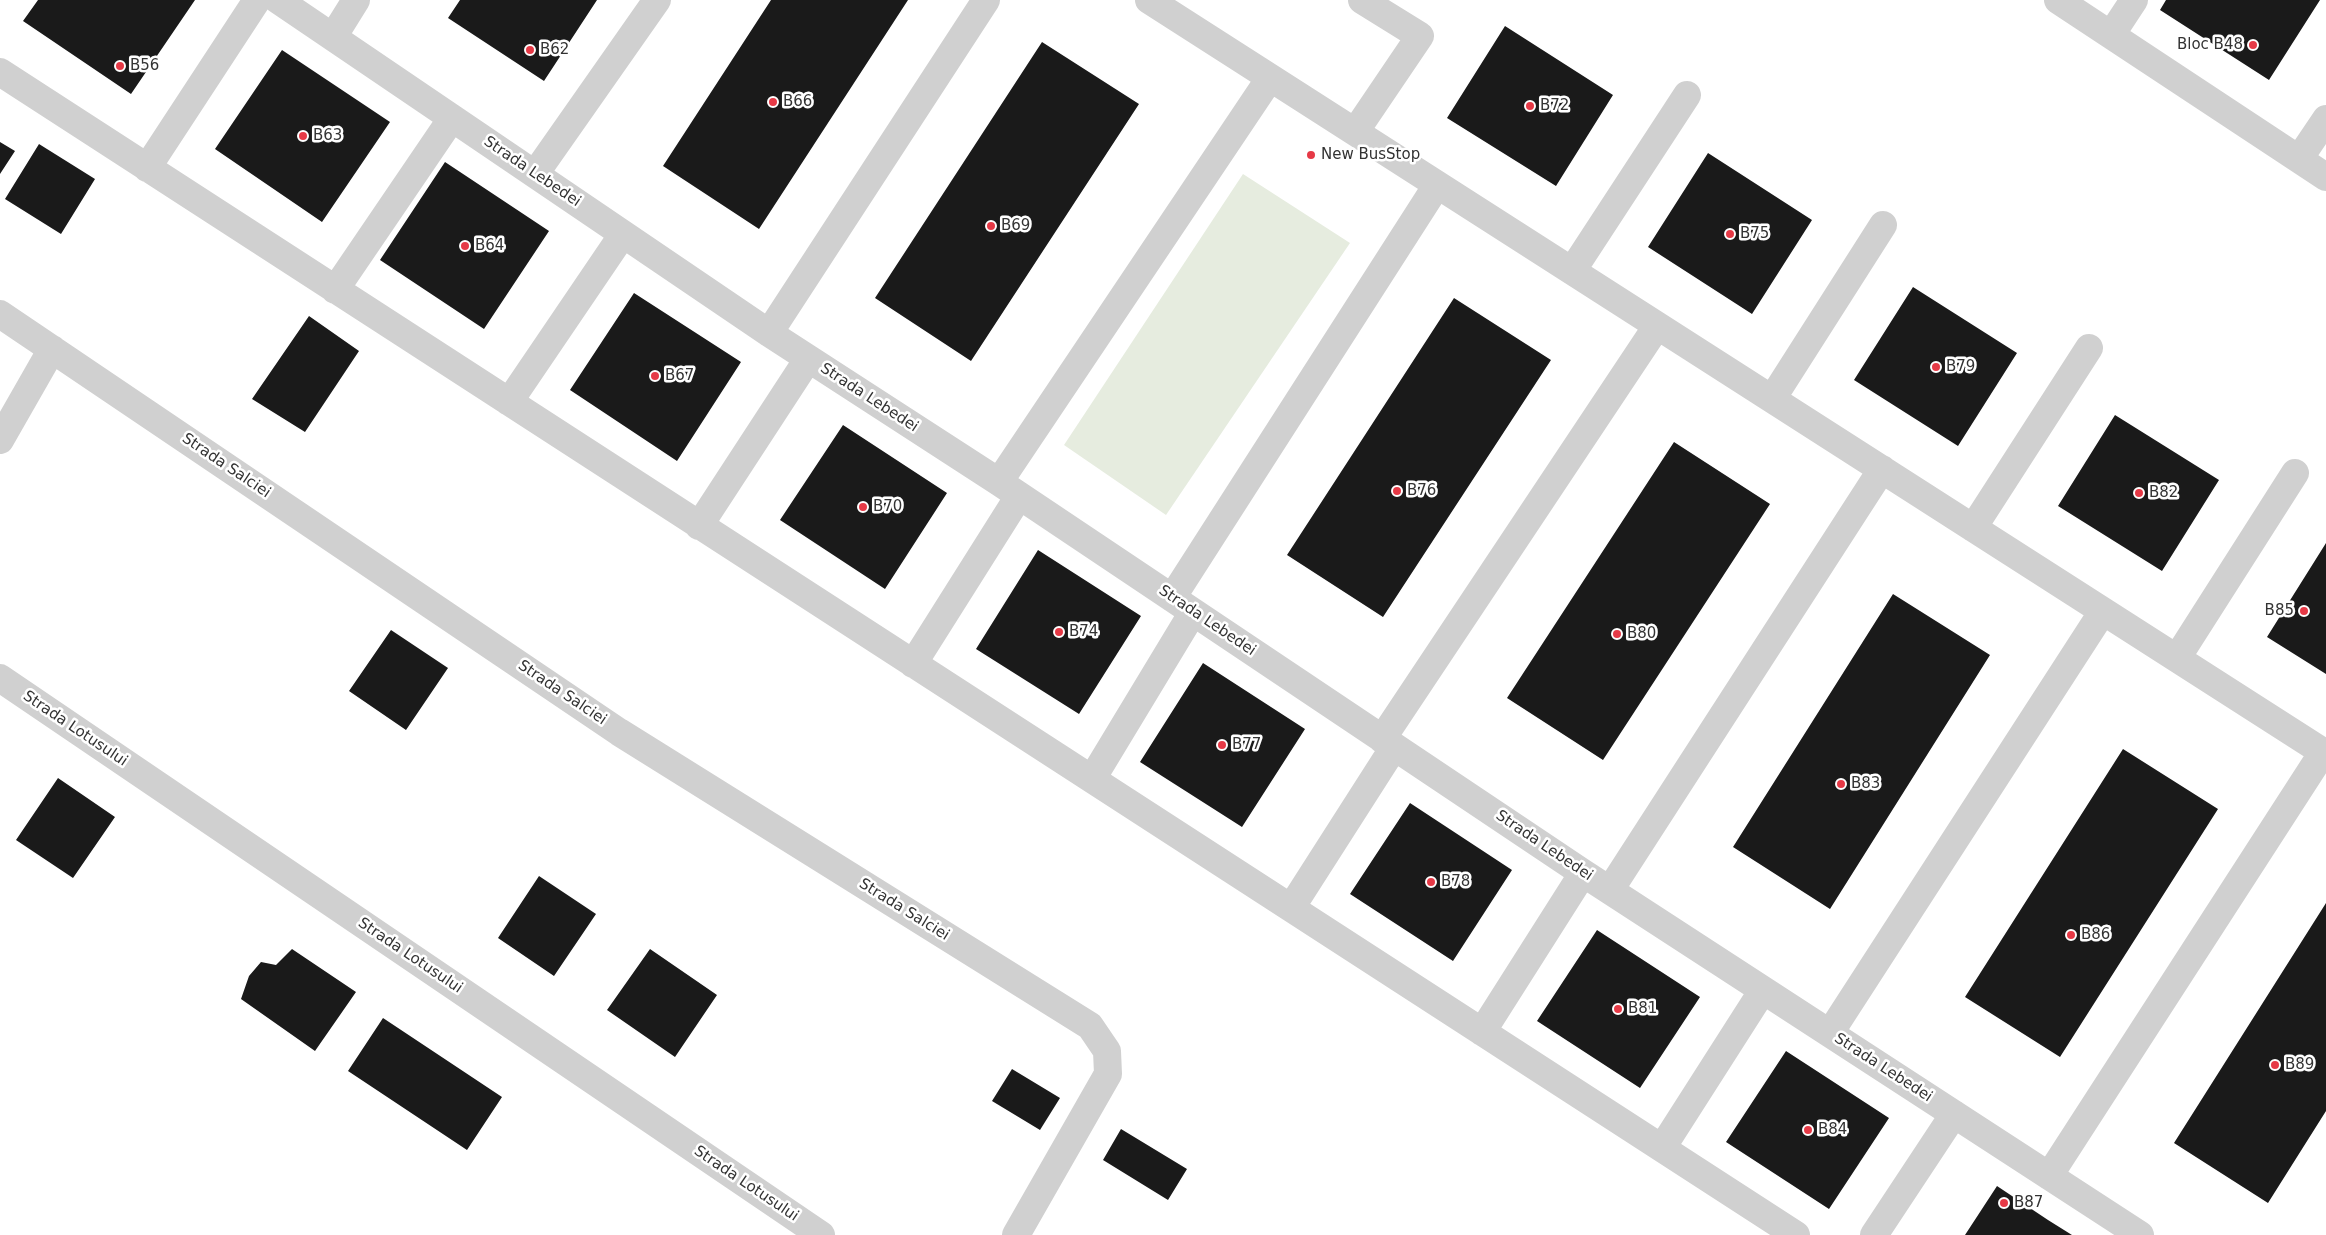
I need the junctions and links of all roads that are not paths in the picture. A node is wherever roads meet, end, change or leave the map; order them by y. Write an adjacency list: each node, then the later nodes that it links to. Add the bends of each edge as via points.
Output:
1 (257, 0): 20 (street)
2 (278, 0): 12 (street, Strada Lebedei)
3 (356, 0): 12 (street)
4 (657, 0): 21 (street)
5 (986, 0): 30 (street)
6 (1149, 0): 10 (street)
7 (1362, 0): 18 (street, via 1420,36)
8 (2058, 0): 11 (street)
9 (2134, 0): 11 (street)
10 (1180, 8): 14 (street)
11 (2111, 35): 19 (street)
12 (333, 37): 16 (street, Strada Lebedei)
13 (0, 72): 20 (street)
14 (1270, 78): 18 (street); 39 (street)
15 (1687, 95): 26 (street)
16 (452, 118): 21 (street, Strada Lebedei); 27 (street)
17 (2326, 119): 19 (street)
18 (1355, 132): 23 (street)
19 (2299, 159): 22 (street)
20 (147, 168): 27 (street)
21 (535, 174): 25 (street, Strada Lebedei)
22 (2326, 177)
23 (1437, 185): 26 (street); 42 (street)
24 (1884, 225): 34 (street)
25 (623, 234): 30 (street, Strada Lebedei); 35 (street)
26 (1572, 271): 29 (street)
27 (335, 290): 35 (street)
28 (0, 314): 32 (street, Strada Salciei)
29 (1657, 326): 34 (street); 47 (street)
30 (769, 333): 33 (street, Strada Lebedei)
31 (2089, 348): 41 (street)
32 (52, 349): 36 (street); 60 (street, Strada Salciei, via 619,732 1090,1026 1107,1051 1108,1074)
33 (808, 359): 39 (street, Strada Lebedei); 40 (street)
34 (1772, 399): 37 (street)
35 (509, 402): 40 (street)
36 (0, 440)
37 (1882, 469): 41 (street); 51 (street)
38 (2295, 473): 44 (street)
39 (1009, 489): 42 (street, Strada Lebedei); 45 (street)
40 (699, 526): 45 (street)
41 (1973, 528): 43 (street)
42 (1182, 605): 47 (street, Strada Lebedei); 49 (street)
43 (2103, 611): 44 (street); 55 (street)
44 (2177, 658): 48 (street)
45 (913, 664): 49 (street)
46 (0, 678): 59 (street, Strada Lotusului)
47 (1388, 743): 50 (street, Strada Lebedei); 52 (street)
48 (2325, 753): 58 (street)
49 (1092, 779): 52 (street)
50 (1583, 873): 51 (street, Strada Lebedei); 54 (street)
51 (1610, 890): 53 (street, Strada Lebedei)
52 (1291, 908): 54 (street)
53 (1763, 990): 55 (street, Strada Lebedei); 57 (street)
54 (1482, 1032): 57 (street)
55 (1830, 1033): 56 (street, Strada Lebedei)
56 (1954, 1114): 58 (street, Strada Lebedei); 62 (street)
57 (1662, 1148): 61 (street)
58 (2049, 1176): 63 (street, Strada Lebedei)
59 (821, 1235)
60 (1016, 1235)
61 (1796, 1235)
62 (1874, 1235)
63 (2140, 1235)

